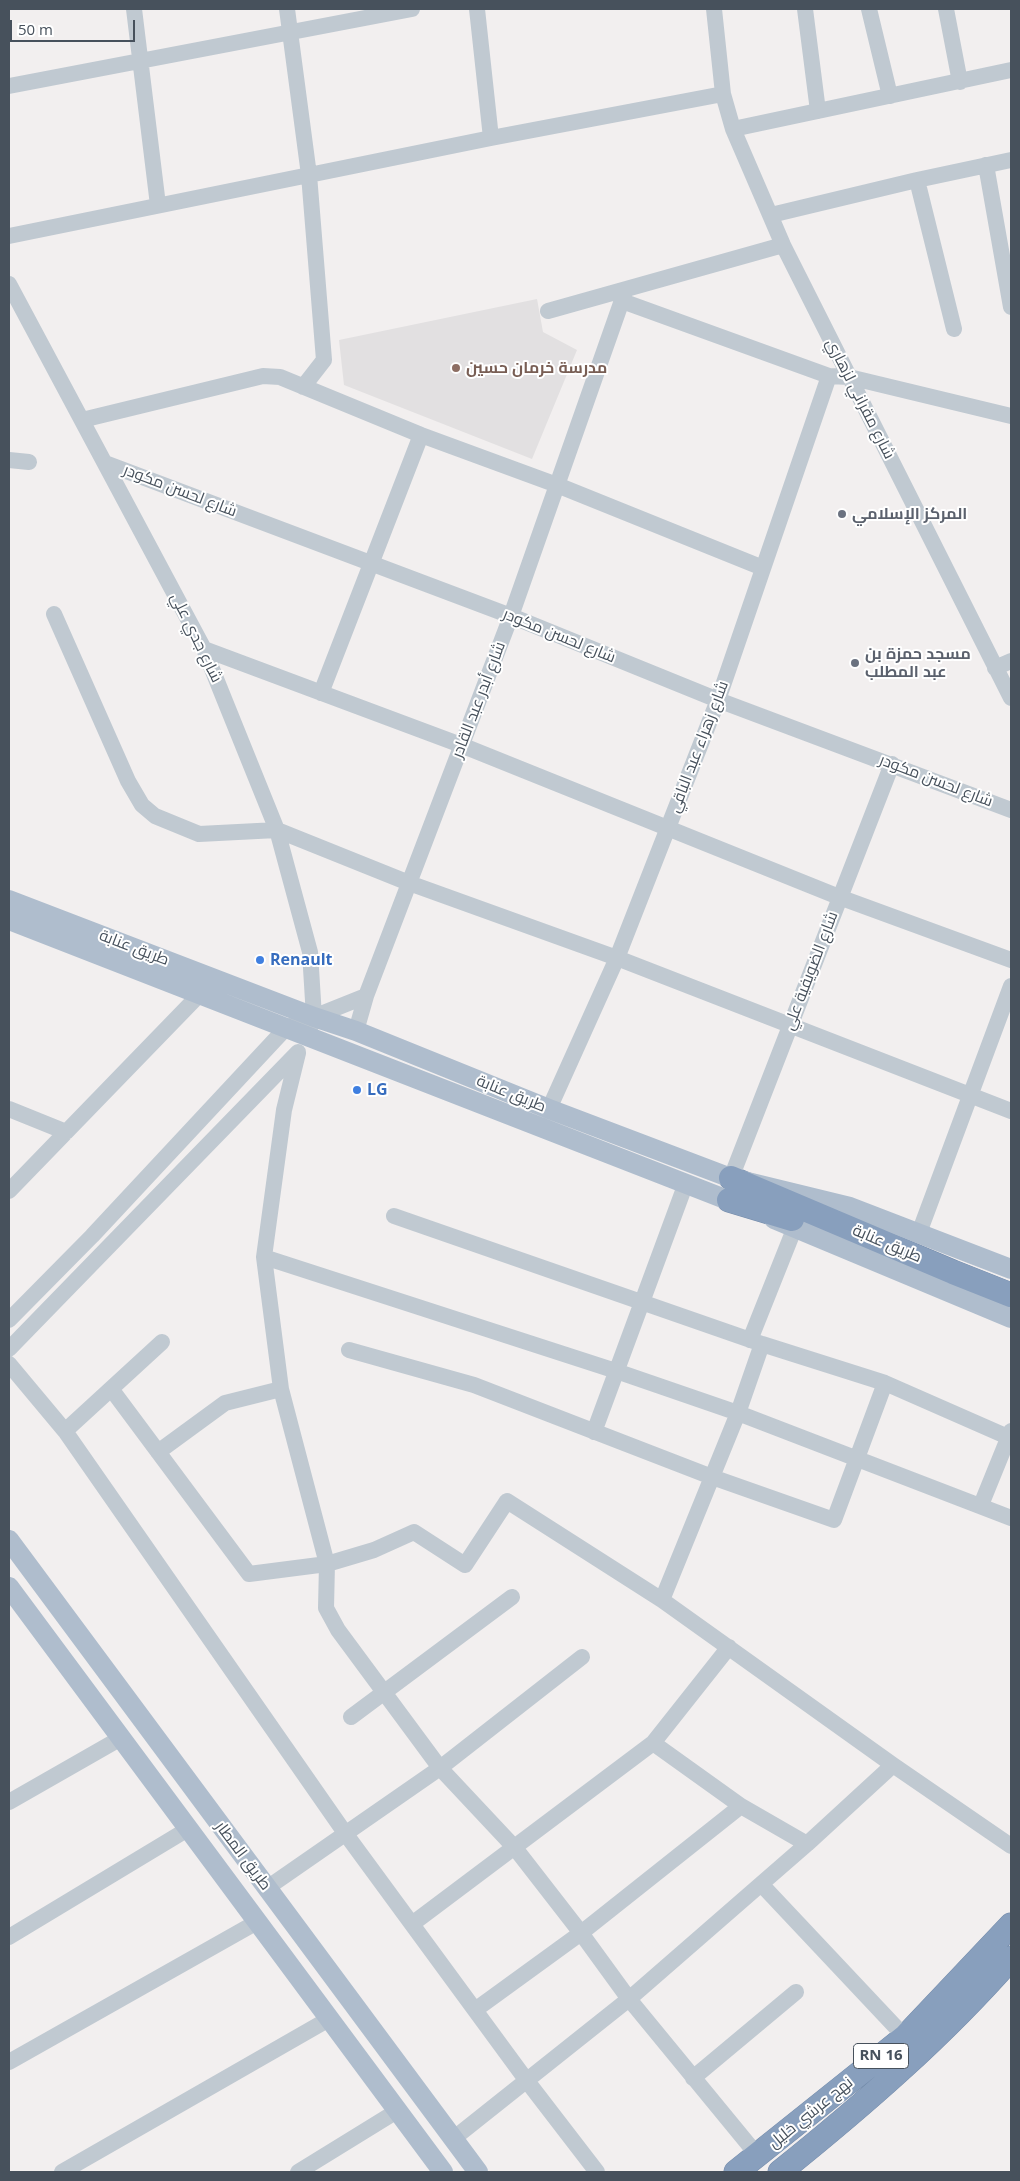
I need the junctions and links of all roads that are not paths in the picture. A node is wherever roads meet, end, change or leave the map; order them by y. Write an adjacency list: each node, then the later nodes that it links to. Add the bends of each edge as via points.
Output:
1 (134, 9): 10 (street)
2 (287, 9): 9 (street)
3 (412, 9): 9 (street)
4 (477, 9): 18 (street)
5 (714, 9): 14 (street, شارع مقراني لزهاري)
6 (806, 9): 16 (street)
7 (869, 9): 15 (street)
8 (946, 9): 12 (street)
9 (289, 32): 10 (street); 21 (street)
10 (140, 61): 13 (street); 23 (street)
11 (1011, 70): 12 (street)
12 (960, 82): 15 (street)
13 (9, 86)
14 (723, 94): 17 (street, شارع مقراني لزهاري); 18 (street)
15 (890, 96): 16 (street)
16 (818, 111): 17 (street)
17 (732, 129): 24 (street, شارع مقراني لزهاري)
18 (491, 138): 21 (street)
19 (1011, 160): 20 (street)
20 (986, 165): 22 (street); 29 (street)
21 (309, 175): 23 (street); 34 (street, via 324,360)
22 (917, 180): 24 (street); 31 (street)
23 (158, 206): 25 (street)
24 (771, 215): 26 (street, شارع مقراني لزهاري)
25 (9, 236)
26 (783, 245): 28 (street); 33 (street, شارع مقراني لزهاري)
27 (9, 284): 36 (street, شارع جدي علي)
28 (624, 295): 30 (street); 32 (street); 41 (street, شارع أبدر عبد القادر)
29 (1011, 307)
30 (548, 311)
31 (954, 329)
32 (829, 376): 33 (street); 43 (street, شارع زهراء عبد الباقي)
33 (849, 377): 35 (street); 48 (street, شارع مقراني لزهاري)
34 (303, 387): 36 (street, via 280,377 263,376); 37 (street)
35 (1011, 416)
36 (82, 420): 40 (street, شارع جدي علي)
37 (421, 435): 41 (street); 42 (street)
38 (9, 460): 39 (street)
39 (28, 462)
40 (105, 463): 42 (street, شارع لحسن مكودر); 46 (street, شارع جدي علي)
41 (557, 485): 43 (street); 45 (street, شارع أبدر عبد القادر)
42 (371, 564): 45 (street, شارع لحسن مكودر); 49 (street)
43 (763, 568): 51 (street, شارع زهراء عبد الباقي)
44 (54, 614): 55 (street, via 128,782 142,805 155,816 199,834)
45 (511, 616): 51 (street, شارع لحسن مكودر); 52 (street, شارع أبدر عبد القادر)
46 (204, 649): 49 (street); 55 (street, شارع جدي علي)
47 (1011, 661): 48 (street)
48 (995, 668): 50 (street, شارع مقراني لزهاري)
49 (321, 694): 52 (street)
50 (1011, 698)
51 (718, 700): 53 (street, شارع لحسن مكودر); 56 (street, شارع زهراء عبد الباقي)
52 (462, 745): 56 (street); 57 (street, شارع أبدر عبد القادر)
53 (892, 764): 54 (street, شارع لحسن مكودر); 58 (street, شارع الضويفية علي)
54 (1011, 810)
55 (277, 830): 57 (street); 66 (street, شارع جدي علي, via 310,952)
56 (668, 830): 58 (street); 61 (street, شارع زهراء عبد الباقي)
57 (409, 883): 61 (street); 65 (street, شارع أبدر عبد القادر)
58 (839, 898): 62 (street); 67 (street, شارع الضويفية علي)
59 (9, 900): 66 (main road, طريق عنابة)
60 (9, 920): 64 (main road, طريق عنابة)
61 (617, 958): 67 (street); 73 (street, شارع زهراء عبد الباقي)
62 (1011, 960)
63 (1011, 986): 71 (street)
64 (200, 994): 68 (main road, طريق عنابة); 75 (street)
65 (366, 996): 66 (street); 69 (street, شارع أبدر عبد القادر)
66 (314, 1017): 68 (street); 69 (main road, طريق عنابة); 70 (street)
67 (790, 1025): 71 (street); 77 (street, شارع الضويفية علي)
68 (286, 1028): 70 (main road, طريق عنابة); 88 (street)
69 (356, 1031): 73 (main road, طريق عنابة)
70 (302, 1045): 76 (main road, طريق عنابة); 82 (street, via 284,1110); 91 (street)
71 (971, 1094): 74 (street); 81 (street)
72 (9, 1109): 75 (street)
73 (549, 1109): 77 (main road, طريق عنابة)
74 (1011, 1111)
75 (66, 1132): 78 (street)
76 (686, 1183): 77 (main road, طريق عنابة); 85 (street)
77 (730, 1189): 80 (main road); 81 (main road, via 850,1207); 84 (highway, طريق عنابة); 86 (highway, طريق عنابة, via 782,1216)
78 (9, 1191)
79 (394, 1216): 85 (street)
80 (795, 1227): 87 (main road); 90 (street)
81 (919, 1232): 83 (main road)
82 (264, 1257): 94 (street); 96 (street)
83 (1011, 1269)
84 (1011, 1295)
85 (643, 1303): 90 (street); 94 (street)
86 (1011, 1306)
87 (1011, 1318)
88 (9, 1320)
89 (162, 1342): 97 (street)
90 (756, 1342): 95 (street); 98 (street)
91 (9, 1349)
92 (348, 1350): 100 (street, via 474,1385)
93 (9, 1364): 99 (street)
94 (616, 1371): 98 (street); 100 (street)
95 (885, 1383): 101 (street); 103 (street)
96 (281, 1389): 102 (street, via 225,1404); 108 (street)
97 (112, 1390): 99 (street); 102 (street)
98 (738, 1413): 103 (street); 104 (street)
99 (65, 1430): 123 (street)
100 (594, 1432): 104 (street)
101 (1010, 1434): 105 (street)
102 (158, 1452): 108 (street, via 249,1574)
103 (857, 1459): 104 (street, via 834,1520); 105 (street)
104 (712, 1477): 111 (street)
105 (982, 1505): 106 (street)
106 (1011, 1518)
107 (9, 1540): 128 (main road, طريق المطار)
108 (327, 1564): 111 (street, via 374,1550 414,1532 465,1565 506,1501); 114 (street, via 326,1608)
109 (9, 1587): 116 (main road, طريق المطار)
110 (512, 1597): 114 (street)
111 (662, 1600): 112 (street)
112 (729, 1646): 117 (street); 118 (street)
113 (582, 1657): 119 (street)
114 (384, 1693): 115 (street); 119 (street)
115 (351, 1717)
116 (121, 1738): 120 (street); 122 (main road, طريق المطار)
117 (653, 1743): 121 (street); 126 (street)
118 (893, 1765): 124 (street); 125 (street)
119 (440, 1768): 123 (street); 126 (street)
120 (9, 1802)
121 (741, 1806): 124 (street); 132 (street)
122 (188, 1829): 129 (main road, طريق المطار); 133 (street)
123 (345, 1833): 128 (street); 130 (street)
124 (808, 1844): 127 (street)
125 (1011, 1846)
126 (515, 1848): 130 (street); 132 (street)
127 (761, 1884): 136 (street); 139 (street)
128 (267, 1888): 144 (main road, طريق المطار)
129 (257, 1922): 138 (main road, طريق المطار); 140 (street)
130 (412, 1924): 137 (street)
131 (1011, 1925): 139 (highway, نهج عرشي خليل / RN 16)
132 (581, 1933): 136 (street); 137 (street)
133 (9, 1937)
134 (1011, 1958): 152 (highway, نهج عرشي خليل / RN 16, via 928,2045)
135 (796, 1992): 141 (street)
136 (628, 2000): 141 (street); 142 (street)
137 (475, 2010): 142 (street)
138 (329, 2019): 143 (main road, طريق المطار); 146 (street)
139 (905, 2037): 145 (highway, نهج عرشي خليل / RN 16)
140 (9, 2062)
141 (692, 2078): 145 (street)
142 (527, 2081): 144 (street); 150 (street)
143 (398, 2111): 147 (street); 148 (main road, طريق المطار)
144 (452, 2138): 149 (main road, طريق المطار)
145 (758, 2156): 151 (highway, نهج عرشي خليل / RN 16)
146 (62, 2172)
147 (298, 2172)
148 (443, 2172)
149 (478, 2172)
150 (597, 2172)
151 (736, 2172)
152 (780, 2172)

